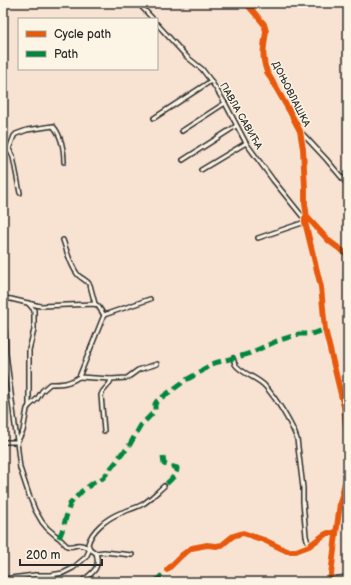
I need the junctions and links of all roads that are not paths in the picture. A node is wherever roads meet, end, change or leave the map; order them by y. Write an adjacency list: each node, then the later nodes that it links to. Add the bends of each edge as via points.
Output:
1 (138, 3): 3 (street)
2 (246, 3): 10 (street, ДОЊОВЛАШКА, via 264,24 266,31 263,58 267,72)
3 (151, 18)
4 (158, 25): 5 (street, ПАВЛА САВИЋА)
5 (211, 81): 6 (street, ПАВЛА САВИЋА); 7 (street)
6 (225, 103): 8 (street, ПАВЛА САВИЋА); 9 (street)
7 (154, 118)
8 (236, 126): 11 (street, ПАВЛА САВИЋА); 14 (street)
9 (182, 131)
10 (300, 131): 17 (street); 19 (street, ДОЊОВЛАШКА)
11 (246, 143): 16 (street); 19 (street, ПАВЛА САВИЋА)
12 (9, 148): 13 (street); 15 (street, via 16,134 52,126 56,129 64,148); 18 (street)
13 (3, 155)
14 (183, 160)
15 (64, 162)
16 (201, 170)
17 (348, 185)
18 (20, 193)
19 (306, 219): 20 (street); 22 (street); 37 (street, ДОЊОВЛАШКА, via 321,287 325,329 344,407)
20 (258, 238)
21 (63, 240): 26 (street, via 74,268 79,276 89,282)
22 (348, 255)
23 (3, 298): 25 (street)
24 (150, 299): 27 (street)
25 (28, 303): 26 (street, via 40,306); 33 (street, via 34,310 34,330 29,350)
26 (95, 304): 27 (street)
27 (104, 315): 31 (street)
28 (5, 331): 35 (street)
29 (233, 358): 42 (street, via 235,365 264,385 277,402 297,439)
30 (157, 364): 32 (street, via 138,370 127,378)
31 (79, 377): 32 (street); 33 (street, via 64,384 50,384)
32 (111, 379): 34 (street, via 101,395)
33 (29, 406): 35 (street, via 23,431)
34 (104, 430)
35 (17, 441): 36 (street); 43 (street, via 20,468 42,522 67,546 80,545)
36 (3, 442)
37 (347, 479): 39 (street, ДОЊОВЛАШКА)
38 (164, 486): 43 (street, via 143,504 99,526 89,541)
39 (343, 487): 40 (street); 41 (street, ДОЊОВЛАШКА)
40 (348, 490)
41 (336, 533): 42 (street, via 328,533); 49 (street, ДОЊОВЛАШКА)
42 (308, 546): 46 (street, via 296,551 287,551 243,533 233,536 222,545 192,548)
43 (90, 549): 44 (street); 48 (street, via 86,558 64,573)
44 (96, 553): 45 (street); 50 (street, via 96,568)
45 (132, 555)
46 (166, 570)
47 (348, 577): 49 (street)
48 (3, 578)
49 (330, 580)
50 (81, 582)

